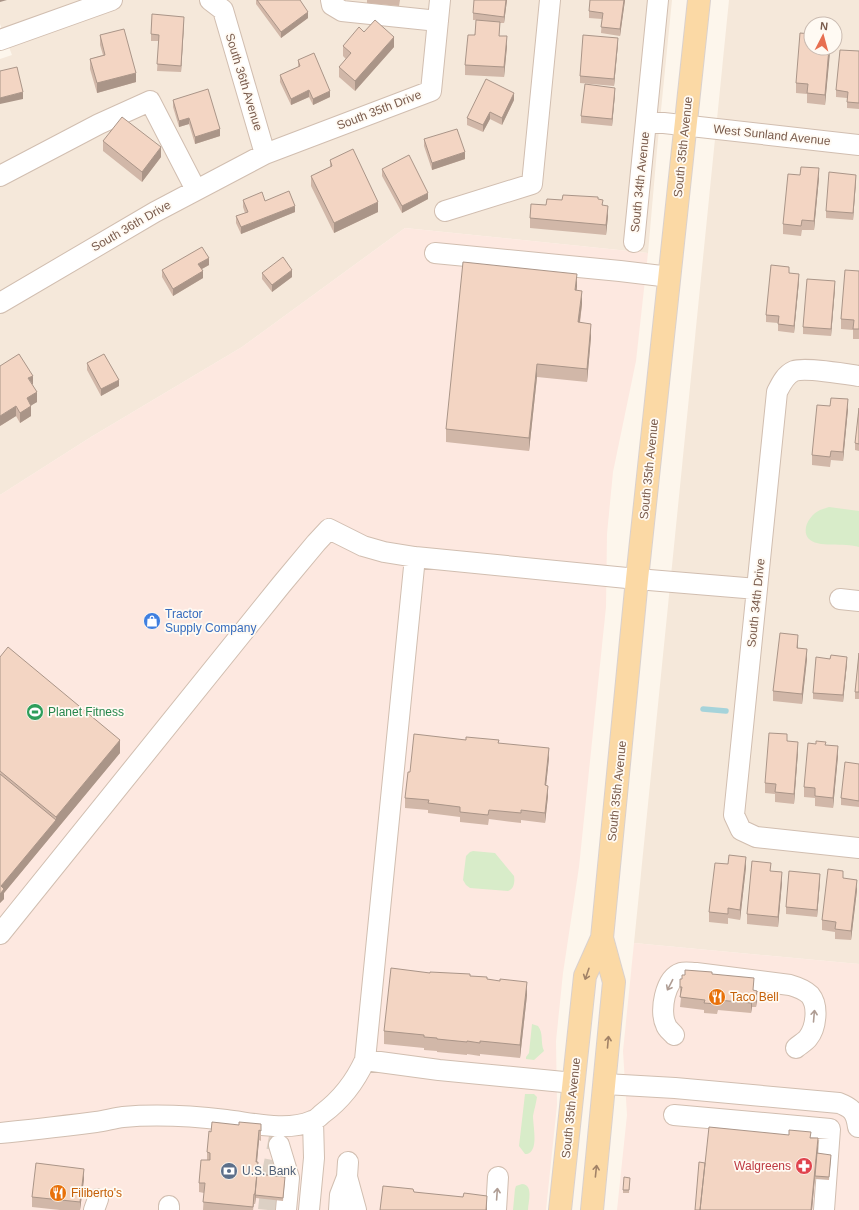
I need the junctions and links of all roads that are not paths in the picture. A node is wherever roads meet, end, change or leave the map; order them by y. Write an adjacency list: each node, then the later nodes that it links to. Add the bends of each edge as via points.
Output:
1 (112, 0): 9 (street)
2 (330, 0): 8 (street, via 332,5 342,11)
3 (440, 0): 8 (street, South 35th Drive)
4 (550, 0): 16 (street, via 532,184)
5 (658, 0): 10 (street, South 34th Avenue)
6 (699, 0): 11 (main road, South 35th Avenue)
7 (216, 5): 13 (street, South 36th Avenue)
8 (438, 20): 13 (street, South 35th Drive, via 431,91)
9 (0, 40)
10 (646, 121): 11 (street, South 34th Avenue); 17 (street, South 34th Avenue)
11 (686, 126): 12 (street, West Sunland Avenue); 19 (main road, South 35th Avenue)
12 (859, 145)
13 (265, 154): 15 (street, South 36th Drive)
14 (0, 176): 15 (street, via 99,124 150,101)
15 (196, 190): 20 (street, South 36th Drive)
16 (445, 211)
17 (634, 242)
18 (435, 253): 19 (street)
19 (670, 277): 23 (main road, South 35th Avenue)
20 (0, 303)
21 (859, 376): 24 (street, South 34th Drive, via 804,370 794,371 781,383 777,392)
22 (414, 557): 23 (street); 26 (street, via 363,546 329,529); 30 (street)
23 (637, 579): 24 (street); 27 (main road, South 35th Avenue)
24 (757, 589): 25 (street, South 34th Drive, via 734,815 741,830 756,837)
25 (859, 848)
26 (0, 934)
27 (602, 938): 31 (main road, South 35th Avenue, one-way to 31, via 585,976); 32 (main road, South 35th Avenue, one-way to 27, via 614,982)
28 (674, 1035): 29 (street, one-way to 28, via 813,1030 815,1006 811,996 805,991 790,985 696,973 682,973 674,977 668,985 663,1012 666,1026)
29 (796, 1048)
30 (365, 1060): 31 (street); 34 (street, via 345,1093)
31 (574, 1083): 44 (main road, South 35th Avenue)
32 (605, 1084): 35 (street, via 839,1103 848,1106 854,1112); 45 (main road, South 35th Avenue, one-way to 32)
33 (674, 1115): 46 (street, via 830,1129)
34 (313, 1121): 36 (street, via 281,1126 147,1116); 40 (street, via 314,1158)
35 (858, 1127)
36 (0, 1133)
37 (279, 1145): 39 (street, via 289,1178)
38 (498, 1177): 43 (street, one-way to 38)
39 (286, 1210)
40 (309, 1210)
41 (339, 1210): 42 (street, via 347,1169)
42 (356, 1210)
43 (496, 1210)
44 (560, 1210)
45 (592, 1210)
46 (824, 1210)

